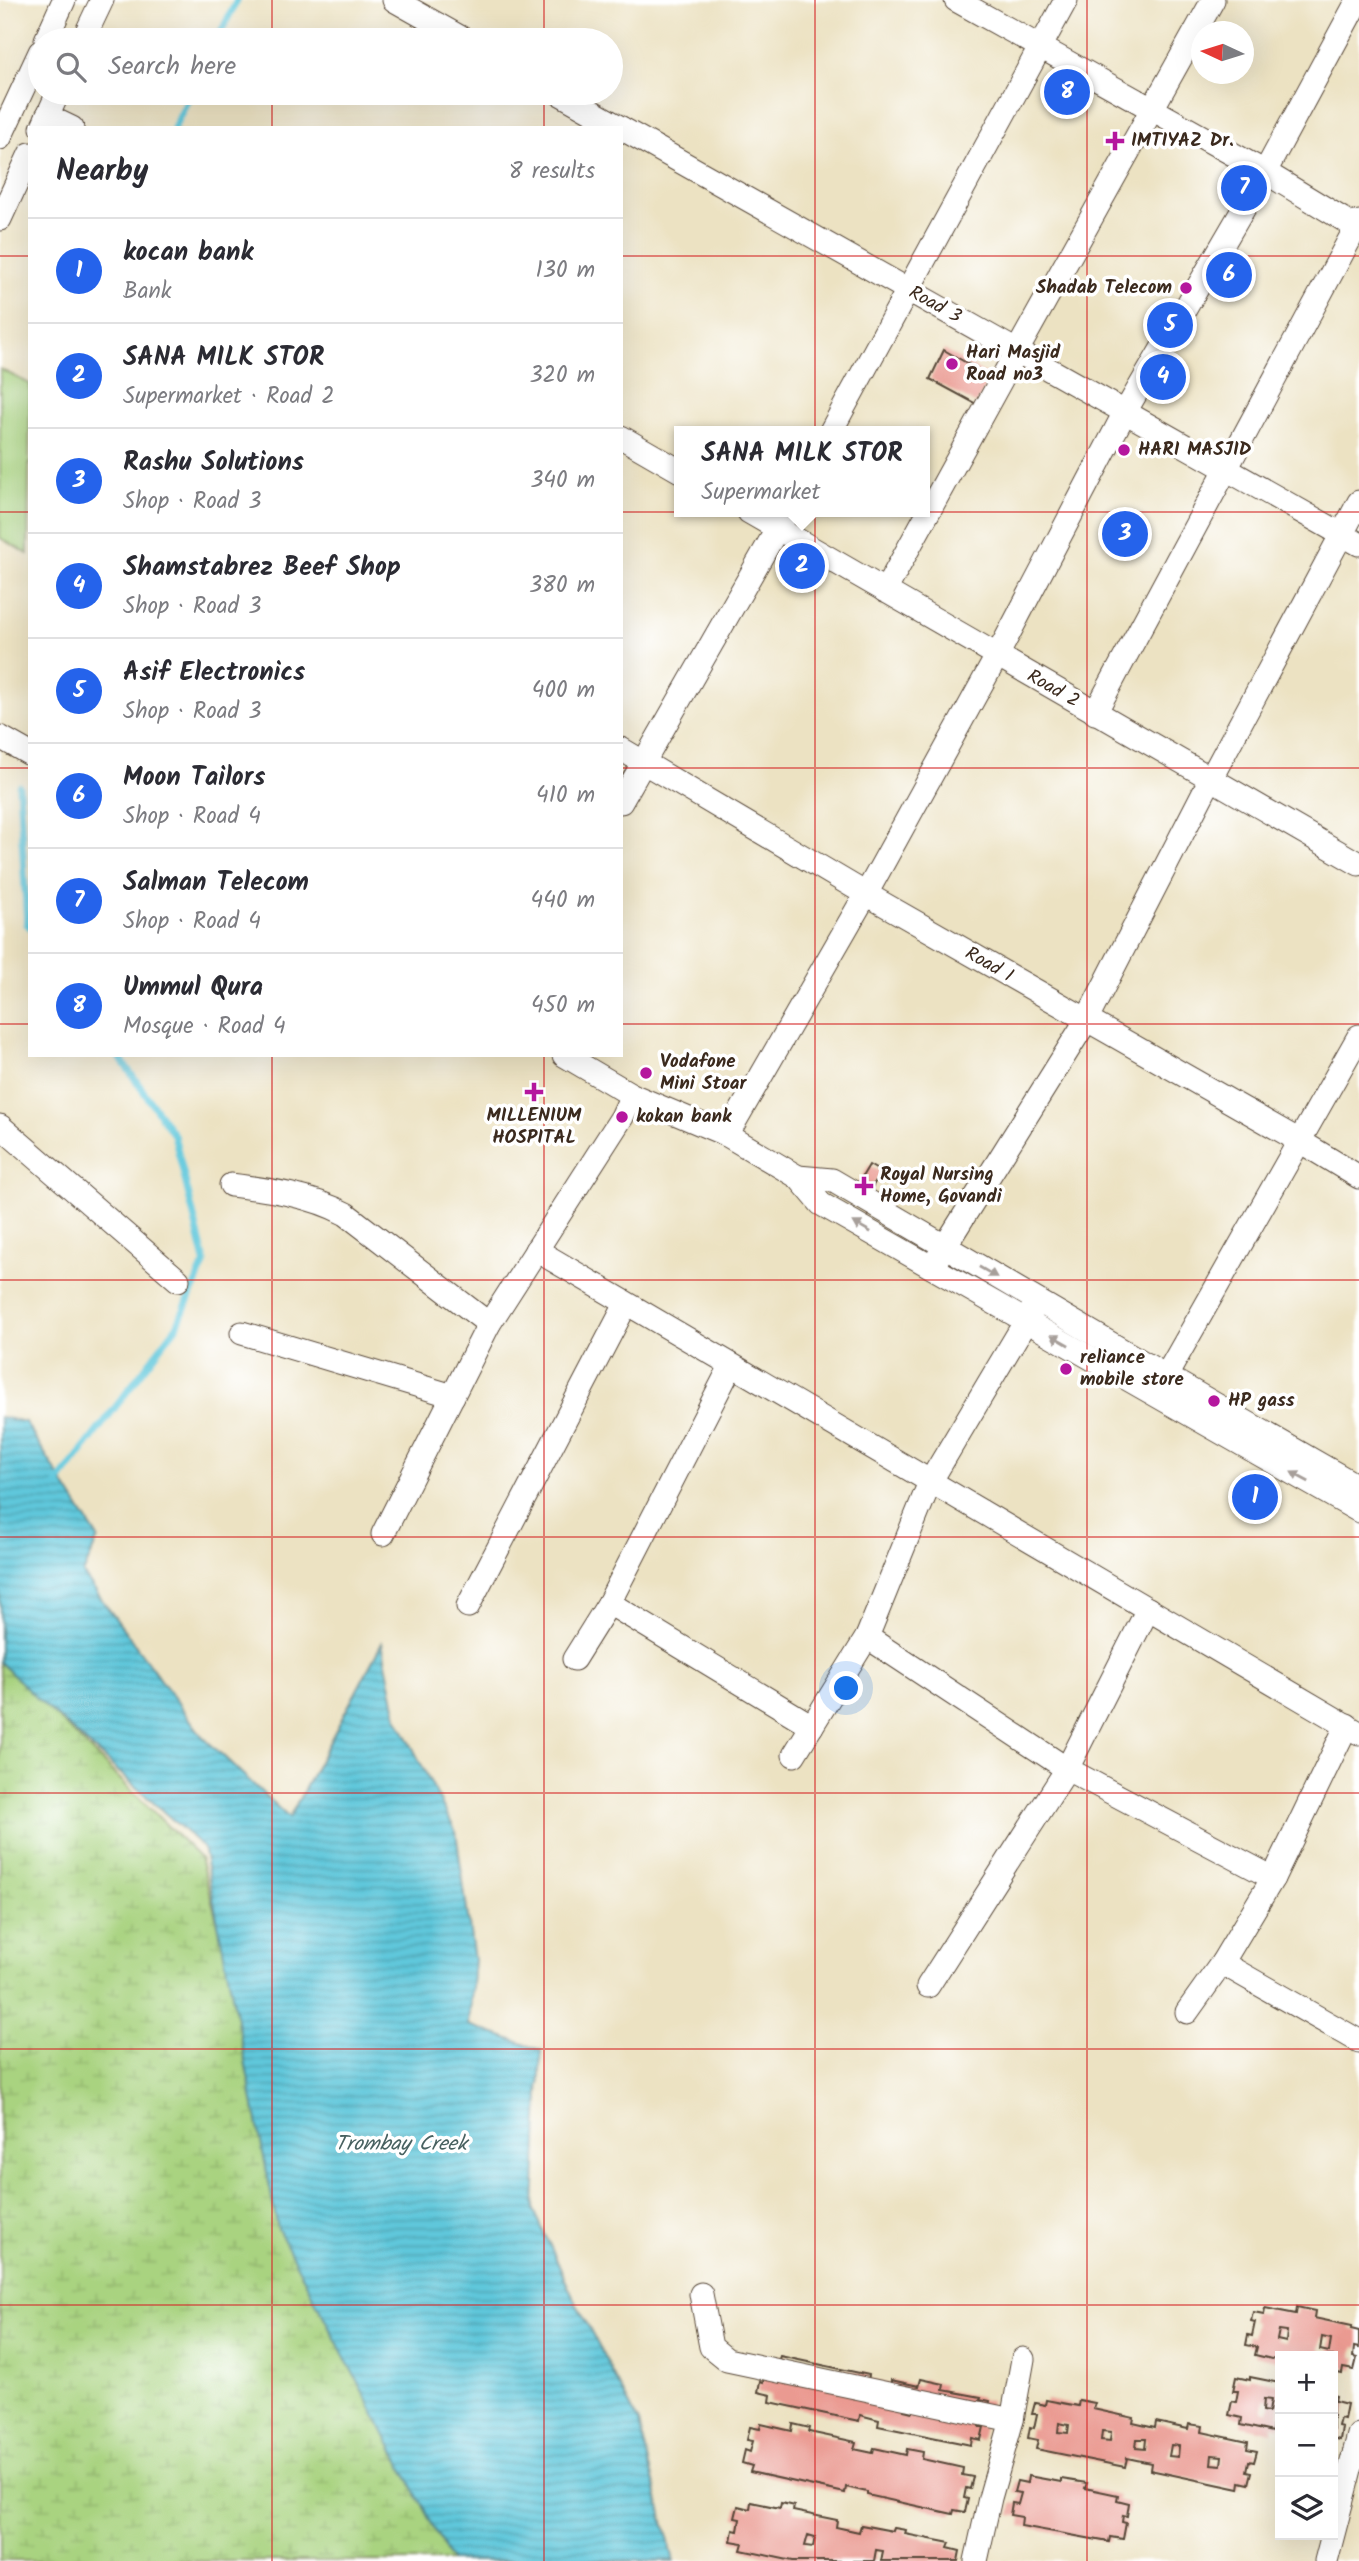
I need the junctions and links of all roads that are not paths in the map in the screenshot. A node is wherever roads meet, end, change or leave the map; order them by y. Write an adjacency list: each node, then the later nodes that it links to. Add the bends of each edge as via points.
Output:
1 (64, 0): 8 (street)
2 (102, 0): 9 (street)
3 (394, 0): 10 (street)
4 (956, 0): 11 (street)
5 (1066, 0): 11 (street)
6 (1213, 0): 15 (street)
7 (1358, 0): 22 (street)
8 (51, 28)
9 (89, 28)
10 (444, 28)
11 (1040, 47): 15 (street); 25 (street)
12 (28, 78): 20 (street)
13 (52, 105): 16 (street)
14 (580, 105): 18 (street, Road 3)
15 (1153, 110): 22 (street); 26 (street)
16 (44, 122): 17 (street)
17 (63, 126)
18 (617, 126)
19 (623, 129): 25 (street, Road 3)
20 (0, 138)
21 (28, 158): 23 (street)
22 (1265, 172): 24 (street); 27 (street)
23 (0, 219)
24 (1358, 226): 31 (street)
25 (907, 289): 26 (street, Road 3); 28 (street)
26 (1017, 351): 27 (street, Road 3); 33 (street)
27 (1125, 412): 31 (street, Road 3); 38 (street)
28 (834, 426)
29 (623, 438): 30 (street)
30 (674, 468)
31 (1226, 469): 36 (street, Road 3); 39 (street)
32 (1359, 502): 36 (street)
33 (930, 510)
34 (926, 517): 37 (street)
35 (783, 520): 37 (street, Road 2); 43 (street)
36 (1350, 539): 44 (street)
37 (886, 591): 38 (street, Road 2)
38 (996, 656): 39 (street, Road 2); 47 (street)
39 (1095, 713): 44 (street, Road 2)
40 (0, 737): 42 (street)
41 (623, 750): 43 (street, Road 1)
42 (28, 753)
43 (643, 761): 45 (street); 47 (street, Road 1)
44 (1210, 780): 46 (street, Road 2); 48 (street)
45 (623, 798)
46 (1359, 864)
47 (866, 894): 48 (street, Road 1); 53 (street)
48 (1086, 1021): 54 (street, Road 1); 58 (street)
49 (1359, 1037): 54 (street)
50 (567, 1057): 51 (street)
51 (632, 1095): 53 (street); 59 (street)
52 (0, 1126): 61 (street)
53 (727, 1135): 55 (street)
54 (1298, 1140): 56 (street, Road 1); 67 (street)
55 (798, 1177): 58 (street, via 832,1180); 60 (street, one-way to 55, via 821,1204)
56 (1359, 1177)
57 (231, 1185): 64 (street, via 285,1192 346,1214)
58 (944, 1246): 60 (street); 63 (street, one-way to 63)
59 (536, 1250): 62 (street); 64 (street)
60 (932, 1267): 63 (street)
61 (178, 1280)
62 (626, 1304): 66 (street); 74 (street)
63 (1032, 1311): 67 (street); 69 (street)
64 (489, 1324): 68 (street)
65 (242, 1333): 68 (street)
66 (731, 1366): 69 (street); 73 (street)
67 (1160, 1386): 70 (street); 71 (street, one-way to 67)
68 (453, 1396): 72 (street)
69 (930, 1482): 75 (street); 76 (street)
70 (1359, 1487)
71 (1359, 1511)
72 (383, 1534)
73 (609, 1603): 77 (street); 78 (street)
74 (468, 1606)
75 (1148, 1609): 79 (street); 81 (street)
76 (867, 1637): 78 (street); 81 (street)
77 (575, 1659)
78 (811, 1727): 80 (street)
79 (1353, 1729): 82 (street)
80 (794, 1755)
81 (1067, 1769): 82 (street); 84 (street)
82 (1273, 1878): 83 (street)
83 (1222, 1963): 85 (street); 86 (street)
84 (928, 1986)
85 (1187, 2012)
86 (1359, 2040)
87 (701, 2294): 89 (street, via 711,2347 727,2360)
88 (1023, 2358): 89 (street)
89 (1012, 2420): 91 (street)
90 (1359, 2435): 92 (street)
91 (976, 2561)
92 (1326, 2561)

